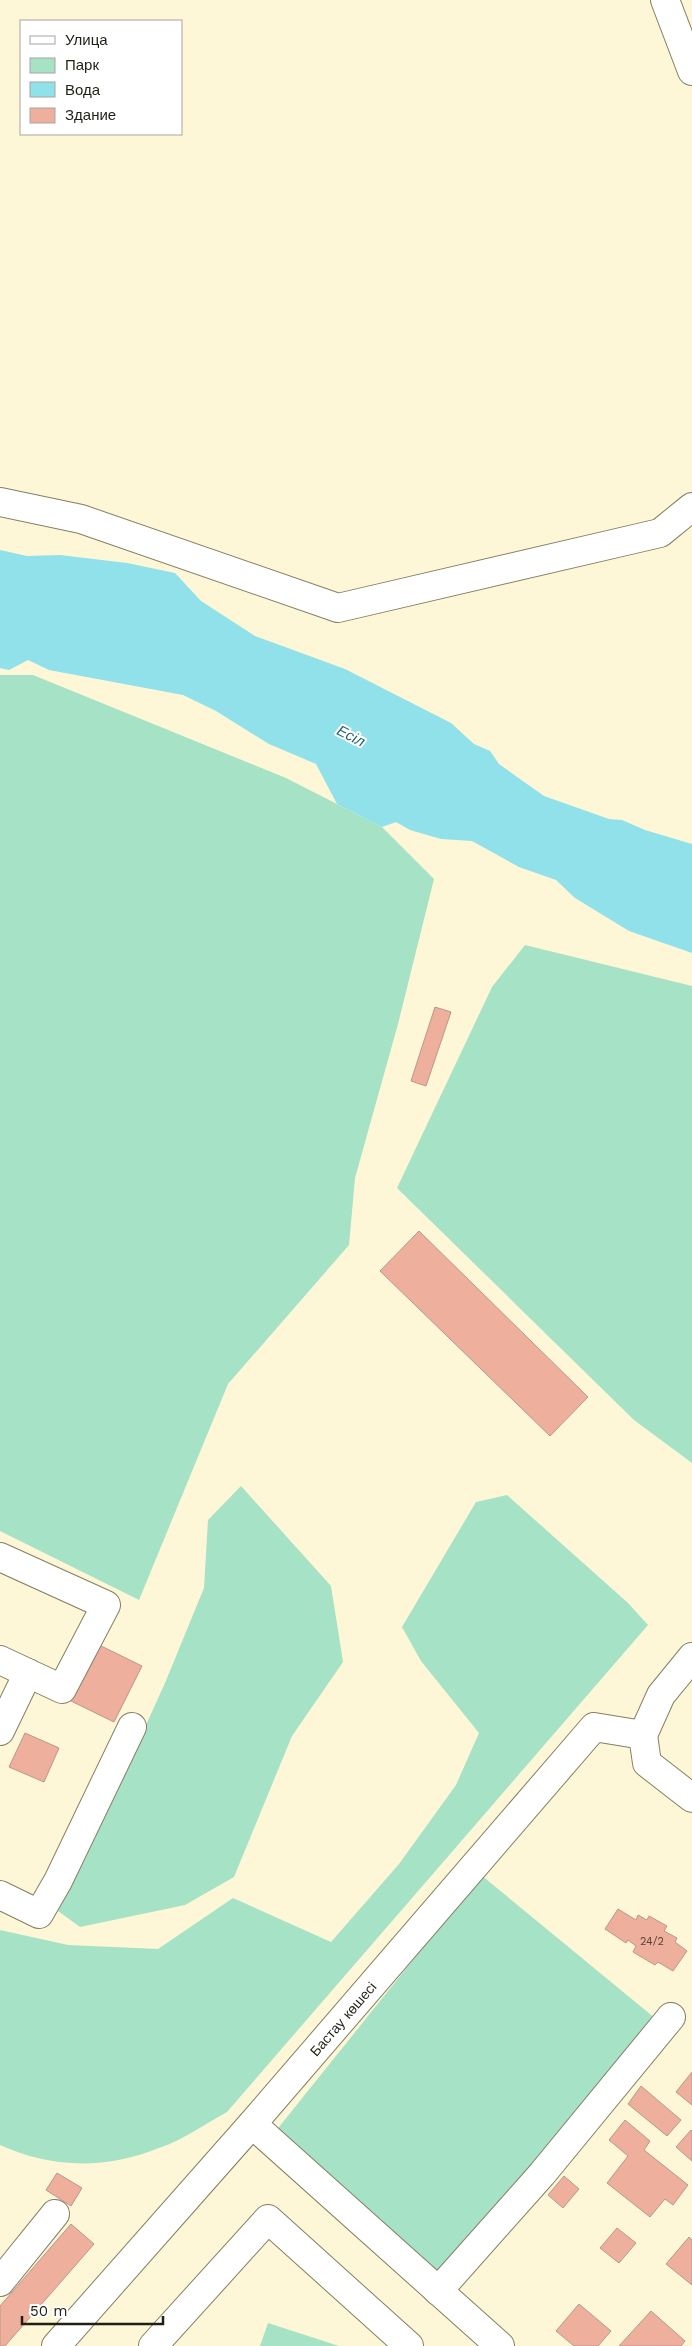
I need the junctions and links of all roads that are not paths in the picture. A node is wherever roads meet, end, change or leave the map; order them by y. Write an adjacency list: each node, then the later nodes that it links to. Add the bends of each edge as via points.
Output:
1 (665, 0): 2 (street)
2 (692, 70)
3 (0, 502): 4 (street, via 81,519 338,608 660,533)
4 (692, 507)
5 (0, 1557): 8 (street, via 106,1605 62,1689)
6 (692, 1657): 11 (street, via 662,1695)
7 (0, 1660): 8 (street)
8 (28, 1673): 10 (street)
9 (132, 1727): 13 (street, via 39,1914)
10 (0, 1731)
11 (643, 1735): 12 (street, via 647,1763); 15 (street, Бастау көшесі, via 594,1727)
12 (692, 1798)
13 (0, 1895)
14 (671, 2017): 18 (street, via 542,2174)
15 (252, 2124): 18 (street); 19 (street, Бастау көшесі)
16 (55, 2214): 17 (street)
17 (0, 2282)
18 (438, 2292): 22 (street)
19 (56, 2346)
20 (153, 2346): 21 (street, via 268,2219)
21 (409, 2346)
22 (500, 2346)

